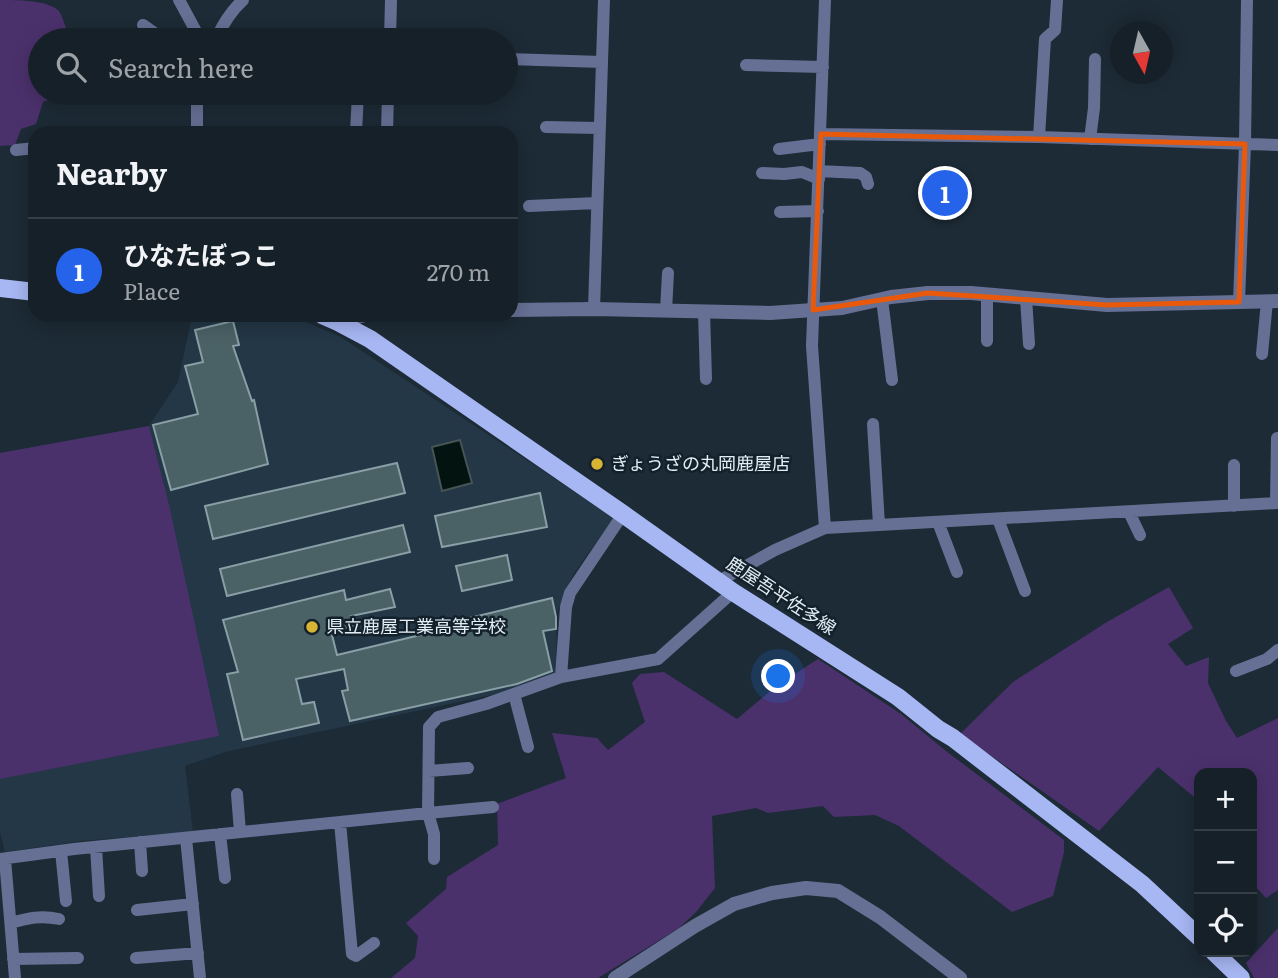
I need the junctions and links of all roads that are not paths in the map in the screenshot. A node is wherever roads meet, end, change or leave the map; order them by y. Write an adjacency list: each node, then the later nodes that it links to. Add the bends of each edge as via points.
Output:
1 (179, 0): 10 (street)
2 (243, 0): 11 (street, via 224,21)
3 (391, 0): 12 (street)
4 (604, 0): 15 (street)
5 (825, 0): 17 (street)
6 (1057, 0): 26 (street, via 1055,30 1045,39)
7 (1247, 0): 29 (street)
8 (143, 25): 9 (street)
9 (147, 28)
10 (193, 28)
11 (224, 28)
12 (390, 28)
13 (518, 59): 15 (street)
14 (1095, 59): 28 (street)
15 (602, 62): 25 (street)
16 (746, 65): 17 (street)
17 (823, 67): 27 (street)
18 (197, 105): 21 (street)
19 (357, 105): 22 (street)
20 (388, 105): 23 (street)
21 (197, 126)
22 (356, 126)
23 (387, 126)
24 (546, 127): 25 (street)
25 (600, 128): 37 (street)
26 (1039, 137): 27 (street); 28 (street)
27 (821, 139): 32 (street); 35 (street)
28 (1090, 139): 29 (street)
29 (1245, 144): 30 (street); 48 (street)
30 (1278, 145)
31 (28, 149): 33 (street)
32 (779, 149)
33 (16, 150)
34 (762, 173): 35 (street)
35 (819, 175): 36 (street, via 860,173); 39 (street)
36 (868, 184)
37 (597, 202): 38 (street); 49 (street)
38 (529, 206)
39 (818, 211): 40 (street); 51 (street)
40 (780, 212)
41 (668, 273): 52 (street)
42 (0, 288): 43 (main road)
43 (28, 291)
44 (987, 295): 45 (street); 46 (street, via 928,293); 55 (street)
45 (1026, 298): 48 (street, via 1107,305); 56 (street)
46 (882, 299): 51 (street); 59 (street)
47 (1273, 301): 48 (street); 57 (street)
48 (1239, 302)
49 (594, 309): 50 (street); 52 (street)
50 (518, 310)
51 (813, 310): 53 (street); 70 (street)
52 (666, 311): 53 (street)
53 (704, 312): 58 (street)
54 (338, 322): 66 (main road, 鹿屋吾平佐多線, via 390,352)
55 (987, 341)
56 (1029, 344)
57 (1262, 354)
58 (706, 379)
59 (892, 380)
60 (873, 424): 69 (street)
61 (1277, 438): 63 (street)
62 (1234, 465): 64 (street)
63 (1277, 503): 64 (street)
64 (1234, 506): 65 (street)
65 (1129, 512): 67 (street); 71 (street)
66 (623, 514): 73 (main road, 鹿屋吾平佐多線); 77 (street, via 570,593)
67 (999, 519): 68 (street); 74 (street)
68 (938, 522): 69 (street); 72 (street)
69 (879, 525): 70 (street)
70 (825, 528): 73 (street, via 775,550)
71 (1140, 535)
72 (957, 572)
73 (726, 586): 77 (street, via 658,659); 103 (main road, 鹿屋吾平佐多線, via 898,697 1142,884)
74 (1025, 591)
75 (1278, 649): 76 (street, via 1267,659)
76 (1236, 671)
77 (561, 677): 78 (street)
78 (514, 694): 79 (street); 81 (street, via 438,717 429,727)
79 (528, 747)
80 (468, 768): 81 (street)
81 (429, 771): 84 (street)
82 (237, 794): 86 (street)
83 (493, 807): 84 (street)
84 (428, 813): 85 (street); 93 (street)
85 (340, 822): 86 (street); 104 (street, via 352,954 356,956)
86 (240, 832): 87 (street)
87 (220, 834): 88 (street); 95 (street)
88 (186, 838): 89 (street); 99 (street)
89 (140, 842): 90 (street); 94 (street)
90 (96, 847): 91 (street); 96 (street)
91 (61, 851): 92 (street); 98 (street)
92 (3, 859): 97 (street)
93 (434, 859)
94 (142, 871)
95 (225, 878)
96 (99, 896)
97 (4, 899): 102 (street)
98 (66, 901)
99 (193, 904): 100 (street); 105 (street)
100 (137, 910)
101 (59, 919): 102 (street, via 30,917)
102 (11, 923): 109 (street)
103 (1194, 932)
104 (374, 943)
105 (198, 953): 108 (street); 111 (street)
106 (1219, 957): 114 (main road)
107 (78, 958): 109 (street)
108 (136, 958)
109 (13, 959): 110 (street)
110 (15, 978)
111 (200, 978)
112 (615, 978): 113 (street, via 734,904 806,888 838,891)
113 (960, 978)
114 (1241, 978)

